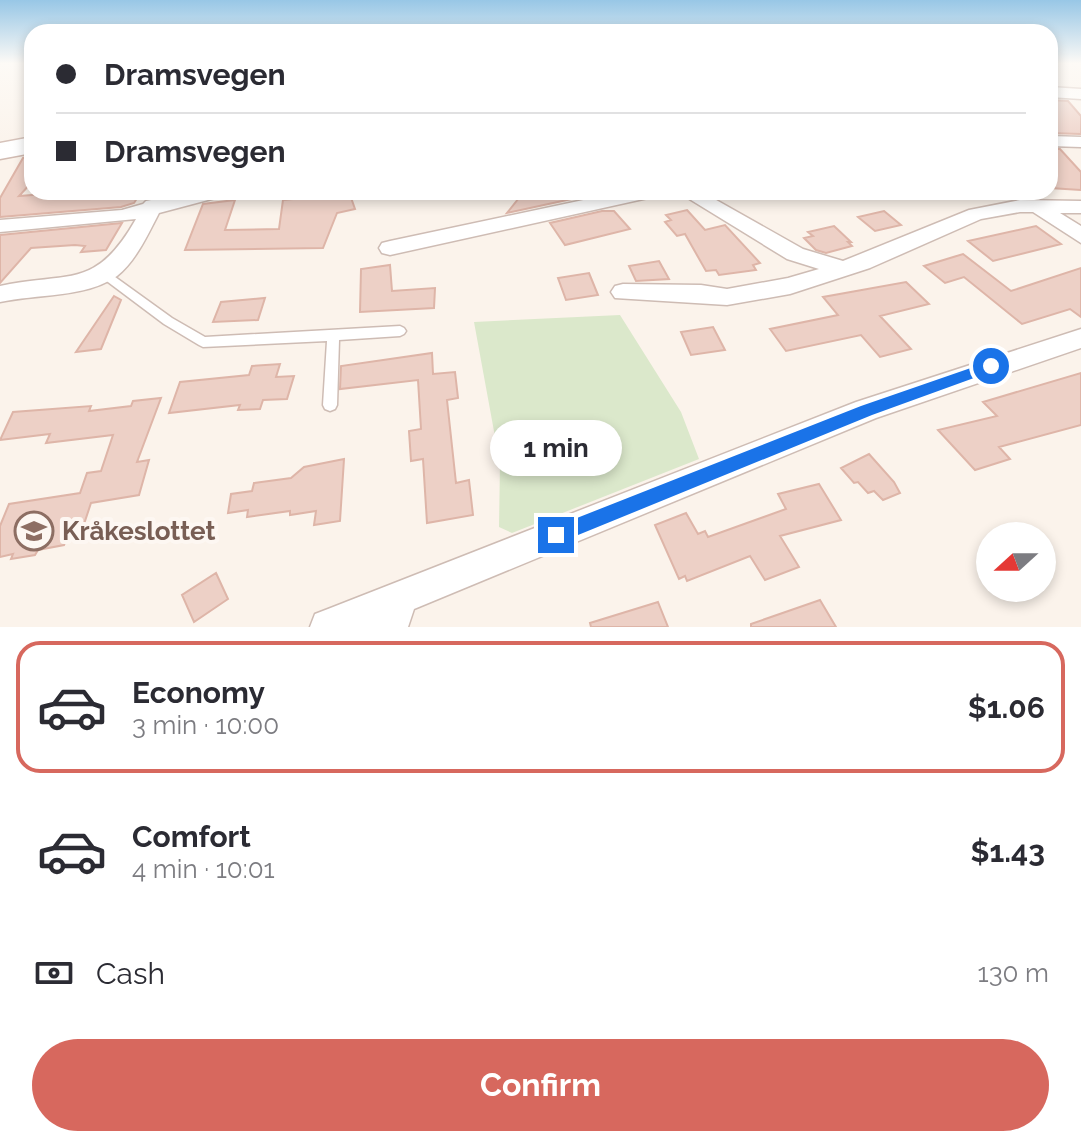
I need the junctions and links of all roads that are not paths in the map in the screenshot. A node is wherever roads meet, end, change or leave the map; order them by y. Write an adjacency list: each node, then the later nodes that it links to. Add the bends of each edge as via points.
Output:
1 (1058, 93): 2 (street)
2 (1081, 94)
3 (1058, 141): 4 (street)
4 (1081, 142)
5 (24, 146): 6 (street)
6 (0, 151)
7 (611, 200): 15 (street)
8 (702, 200): 16 (street, via 808,260)
9 (1027, 200): 11 (street)
10 (155, 201): 13 (street, via 122,216); 17 (street, via 120,258)
11 (1037, 206): 12 (street); 14 (street); 16 (street, via 976,214)
12 (1081, 207)
13 (0, 226)
14 (1081, 236)
15 (390, 248)
16 (842, 268): 18 (street, via 790,286 727,297)
17 (104, 273): 19 (street); 21 (lane, via 203,342)
18 (623, 292)
19 (0, 294)
20 (400, 331): 21 (lane)
21 (333, 336): 23 (lane)
22 (1081, 338): 24 (street, via 866,410)
23 (330, 405)
24 (395, 613): 25 (street)
25 (328, 627)

